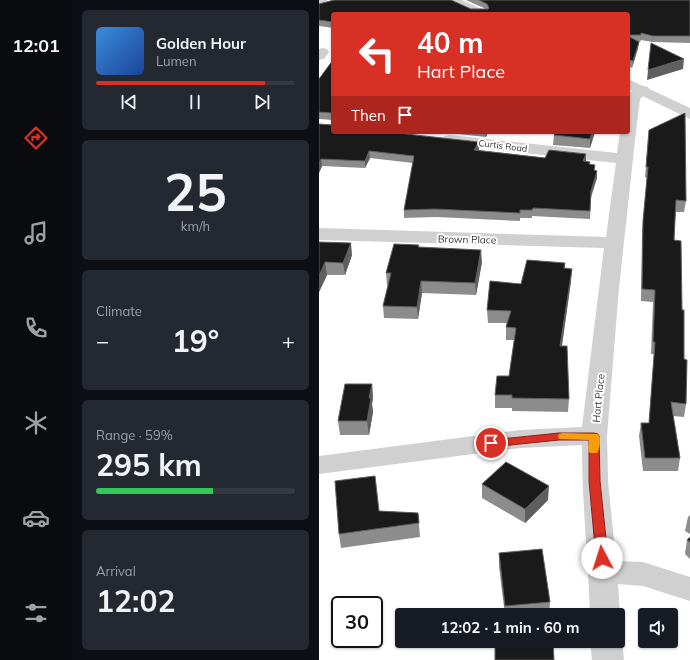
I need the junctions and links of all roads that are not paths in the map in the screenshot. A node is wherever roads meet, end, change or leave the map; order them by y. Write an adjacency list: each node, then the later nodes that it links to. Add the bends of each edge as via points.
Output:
1 (452, 0): 2 (street)
2 (477, 12)
3 (630, 84): 4 (street)
4 (643, 90): 5 (street); 6 (street, Hart Place, via 633,98)
5 (690, 114)
6 (630, 118)
7 (628, 134): 9 (street, Hart Place)
8 (430, 138): 9 (street, Curtis Road)
9 (625, 159): 11 (street, Hart Place)
10 (319, 234): 11 (street, Brown Place)
11 (615, 243): 12 (street, Hart Place)
12 (594, 436): 13 (street, Hart Place, via 521,439); 14 (street)
13 (319, 465)
14 (603, 572): 15 (street, via 643,574); 16 (street)
15 (690, 589)
16 (605, 608)
17 (606, 648): 18 (street)
18 (607, 660)

